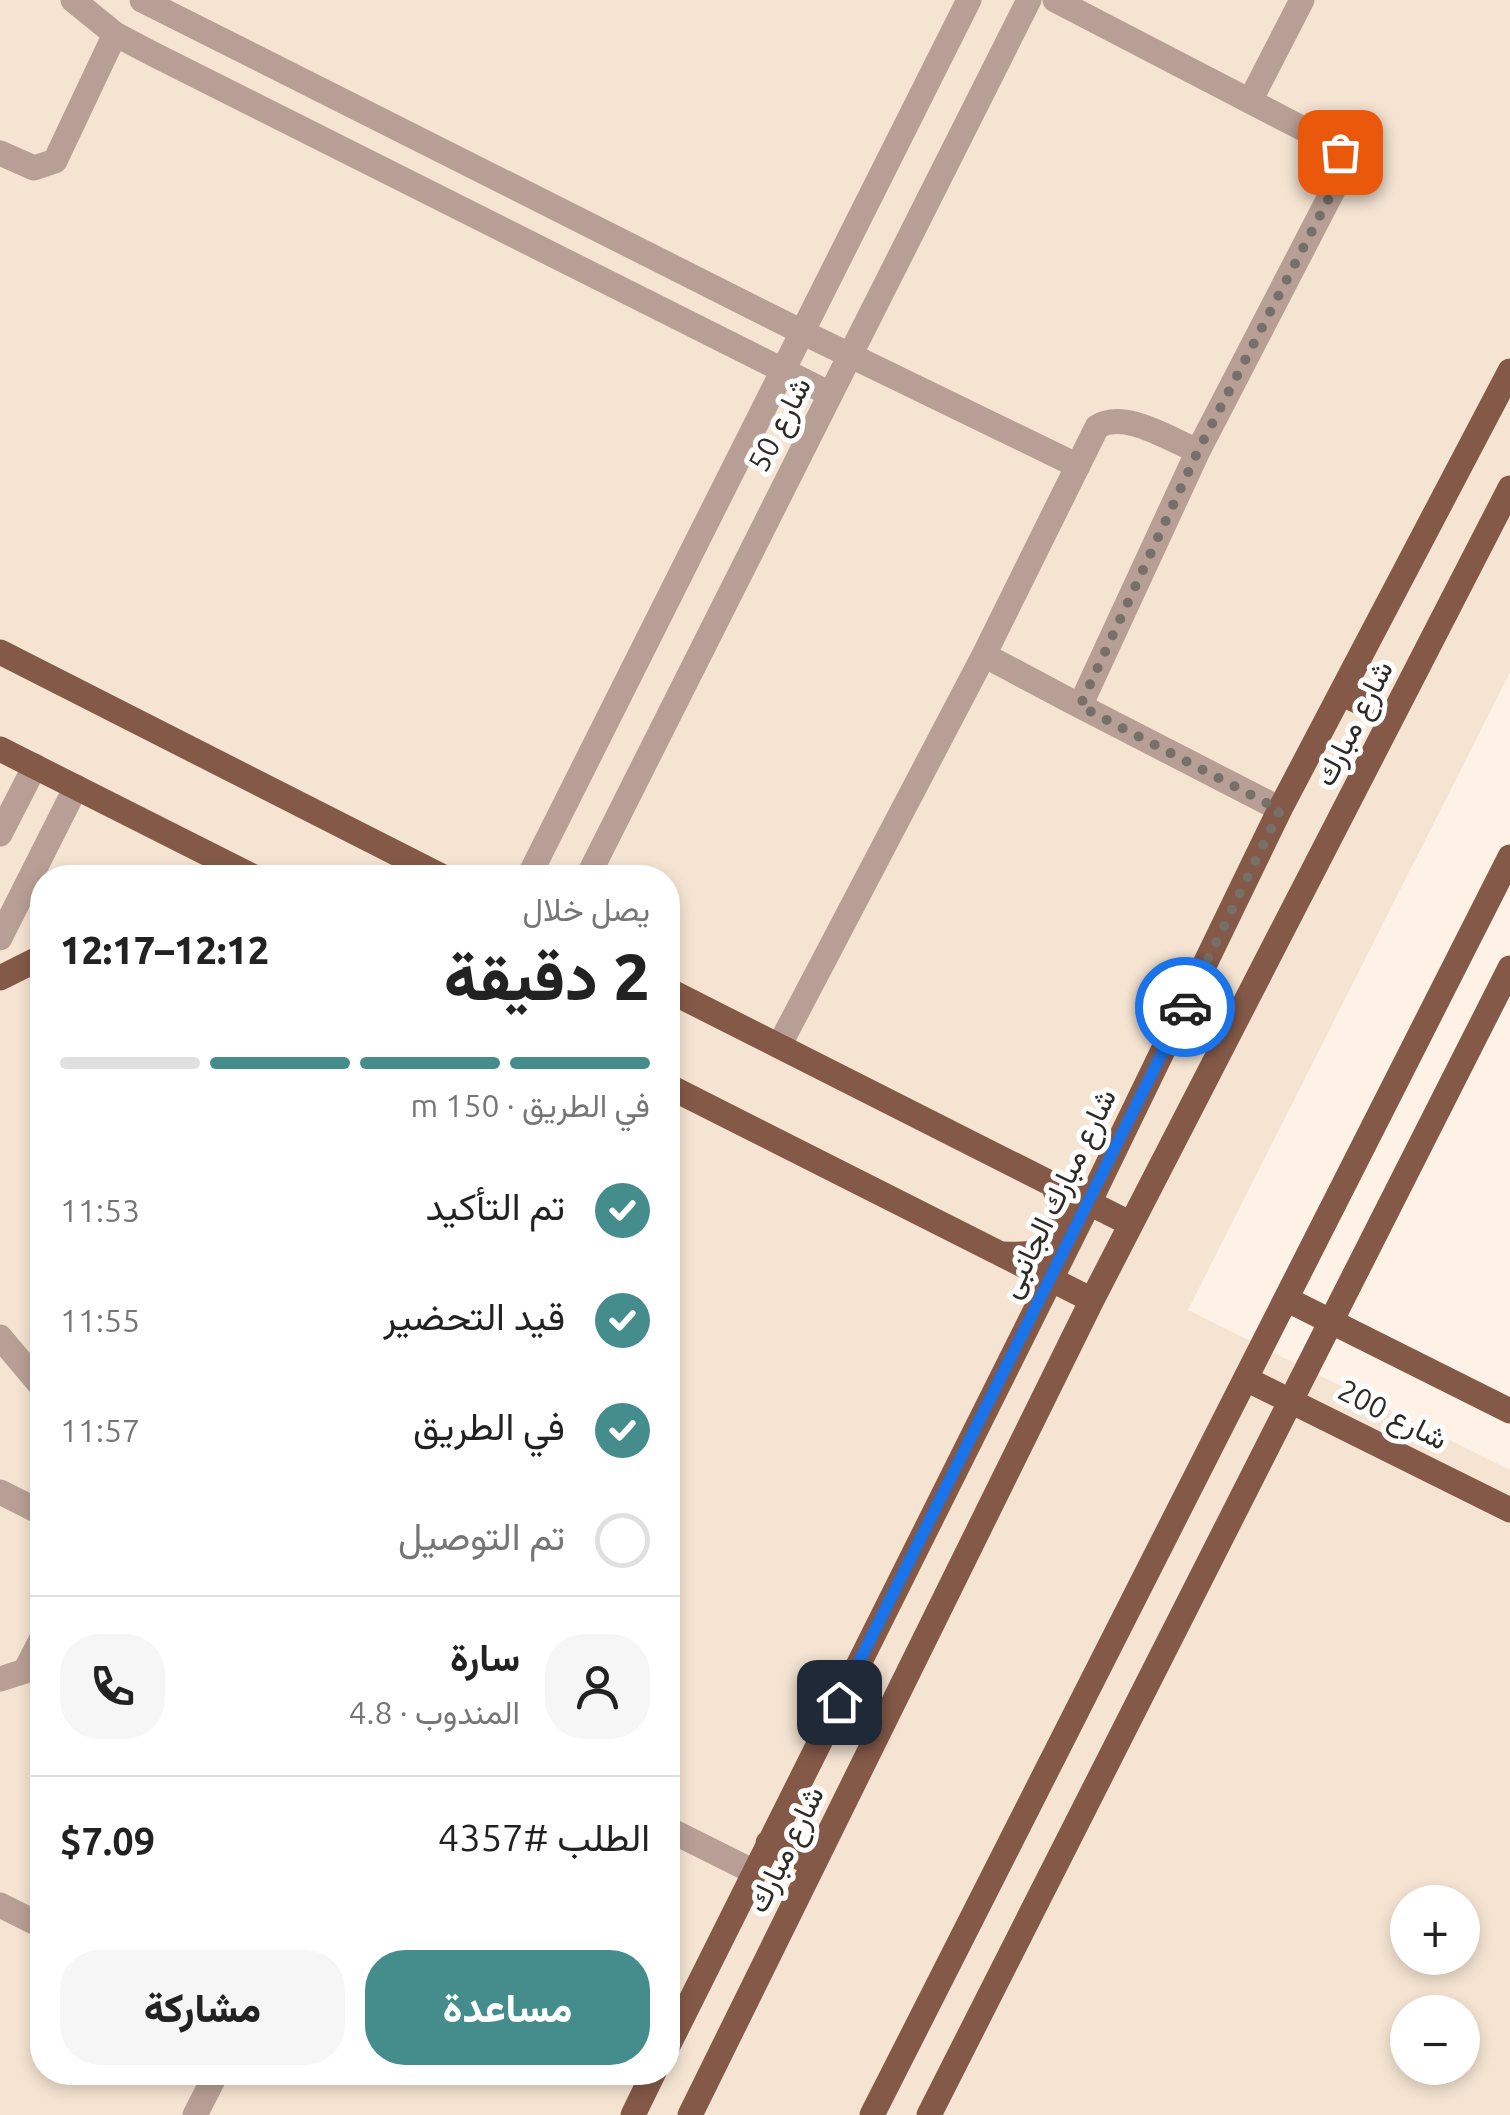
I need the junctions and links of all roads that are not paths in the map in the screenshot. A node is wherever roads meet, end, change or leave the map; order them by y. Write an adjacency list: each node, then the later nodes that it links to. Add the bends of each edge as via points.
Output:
1 (73, 0): 7 (street)
2 (142, 0): 10 (street)
3 (969, 0): 10 (street, شارع 50)
4 (1029, 0): 11 (street, شارع 50)
5 (1055, 0): 8 (street)
6 (1302, 0): 8 (street)
7 (115, 34): 9 (street, via 55,161 34,168); 12 (street)
8 (1250, 101): 15 (street, via 1340,152 1341,175)
9 (0, 154)
10 (800, 332): 11 (street); 12 (street, شارع 50)
11 (850, 356): 14 (street, شارع 50); 16 (street)
12 (780, 369): 14 (street); 32 (street, شارع 50)
13 (1510, 371): 20 (main road, شارع مبارك الجانبى)
14 (830, 394): 33 (street, شارع 50)
15 (1198, 451): 16 (street, via 1116,420 1097,427); 21 (street)
16 (1078, 466): 19 (street)
17 (1510, 488): 22 (main road, شارع مبارك)
18 (0, 652): 31 (main road)
19 (984, 655): 21 (street); 40 (street)
20 (1344, 695): 22 (main road); 26 (main road, شارع مبارك الجانبى)
21 (1080, 706): 26 (street)
22 (1392, 716): 44 (main road, شارع مبارك)
23 (0, 749): 24 (main road)
24 (35, 766): 25 (main road); 27 (street)
25 (76, 787): 29 (street); 30 (main road)
26 (1280, 810): 43 (main road, شارع مبارك الجانبى)
27 (0, 834)
28 (1510, 857): 47 (main road)
29 (37, 865)
30 (230, 865)
31 (419, 865)
32 (534, 865)
33 (594, 865)
34 (30, 878): 35 (street)
35 (0, 938)
36 (30, 963): 38 (main road)
37 (1510, 968): 49 (main road)
38 (0, 978)
39 (680, 996): 40 (main road)
40 (779, 1046): 42 (main road)
41 (680, 1092): 45 (main road)
42 (1053, 1184): 43 (main road); 45 (main road, via 1064,1220 1056,1242 1038,1254)
43 (1089, 1203): 44 (main road); 46 (main road, شارع مبارك الجانبى)
44 (1131, 1224): 48 (main road, شارع مبارك)
45 (1000, 1254): 46 (main road)
46 (1051, 1279): 48 (main road); 61 (main road, شارع مبارك الجانبى)
47 (1286, 1299): 49 (main road, شارع 200); 52 (main road)
48 (1092, 1300): 62 (main road, شارع مبارك)
49 (1332, 1322): 53 (main road); 54 (main road, شارع 200)
50 (0, 1337): 51 (street)
51 (30, 1372)
52 (1246, 1379): 53 (main road, شارع 200); 72 (main road)
53 (1294, 1400): 57 (main road, شارع 200); 73 (main road)
54 (1510, 1411)
55 (0, 1492): 56 (street)
56 (30, 1507)
57 (1510, 1510)
58 (30, 1660): 59 (street, via 24,1671)
59 (0, 1680)
60 (680, 1835): 63 (street)
61 (768, 1843): 62 (main road); 63 (main road, شارع مبارك الجانبى)
62 (814, 1864): 71 (main road, شارع مبارك)
63 (754, 1872): 66 (main road, شارع مبارك الجانبى)
64 (0, 1904): 65 (street)
65 (30, 1920)
66 (680, 2022)
67 (210, 2085): 69 (street)
68 (648, 2085): 70 (main road)
69 (195, 2115)
70 (633, 2115)
71 (690, 2115)
72 (872, 2115)
73 (929, 2115)

